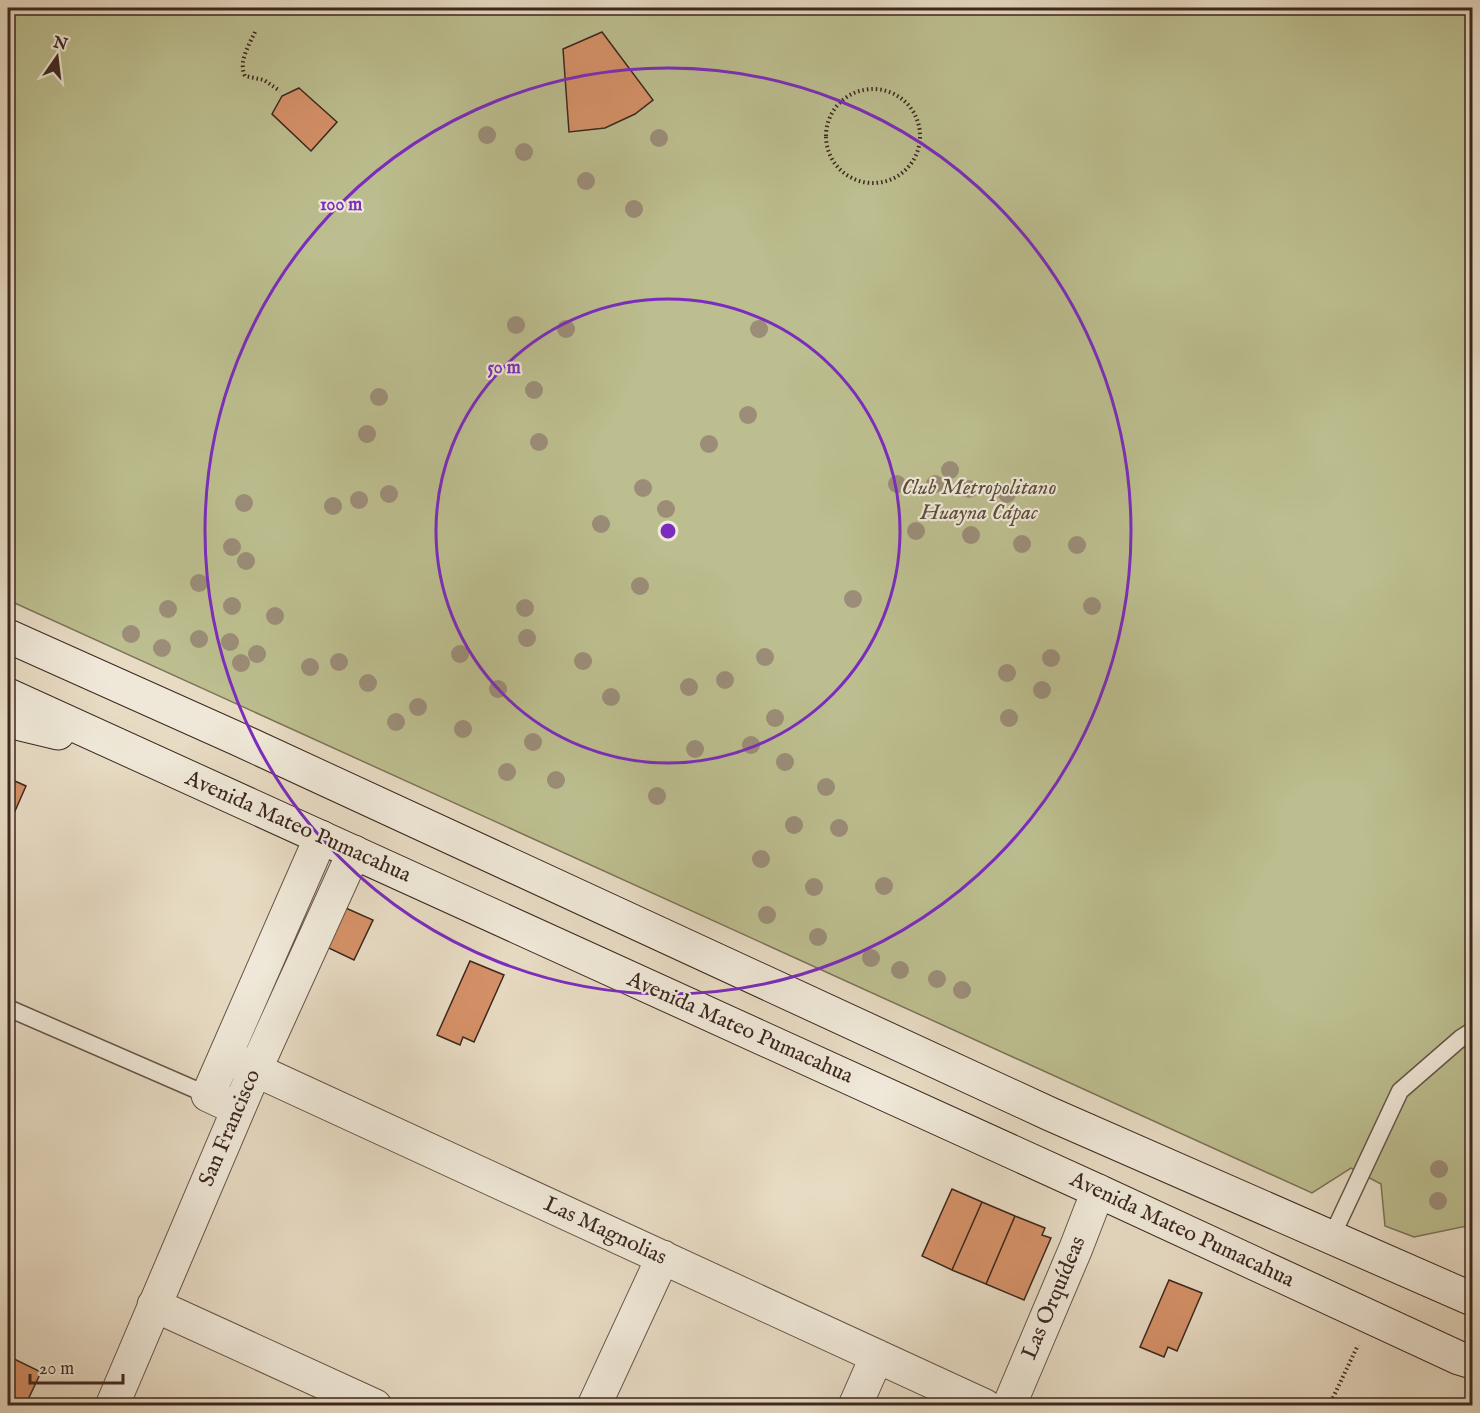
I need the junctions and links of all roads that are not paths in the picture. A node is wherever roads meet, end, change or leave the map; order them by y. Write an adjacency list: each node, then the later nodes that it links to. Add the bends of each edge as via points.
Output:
1 (8, 636): 14 (main road, via 1050,1114)
2 (8, 695): 4 (main road, Avenida Mateo Pumacahua)
3 (8, 721): 4 (main road)
4 (119, 746): 5 (main road, Avenida Mateo Pumacahua)
5 (321, 837): 6 (main road, Avenida Mateo Pumacahua); 9 (main road, San Francisco)
6 (354, 852): 10 (main road, San Francisco); 13 (main road, Avenida Mateo Pumacahua)
7 (8, 1008): 11 (lane)
8 (1473, 1031): 14 (lane, via 1400,1090)
9 (225, 1056): 10 (main road, Las Magnolias); 11 (main road, San Francisco)
10 (255, 1070): 12 (main road, San Francisco); 15 (main road, Las Magnolias)
11 (208, 1095): 12 (main road)
12 (238, 1109): 17 (main road, San Francisco)
13 (1098, 1191): 19 (main road, Avenida Mateo Pumacahua); 25 (main road, Las Orquídeas)
14 (1331, 1238): 16 (main road)
15 (663, 1257): 18 (main road, Las Magnolias); 22 (main road)
16 (1473, 1299)
17 (154, 1305): 20 (main road, San Francisco); 21 (main road)
18 (877, 1356): 23 (main road); 24 (main road, Las Magnolias)
19 (1473, 1362)
20 (112, 1406)
21 (375, 1406)
22 (594, 1406)
23 (855, 1406)
24 (985, 1406)
25 (1009, 1406)

